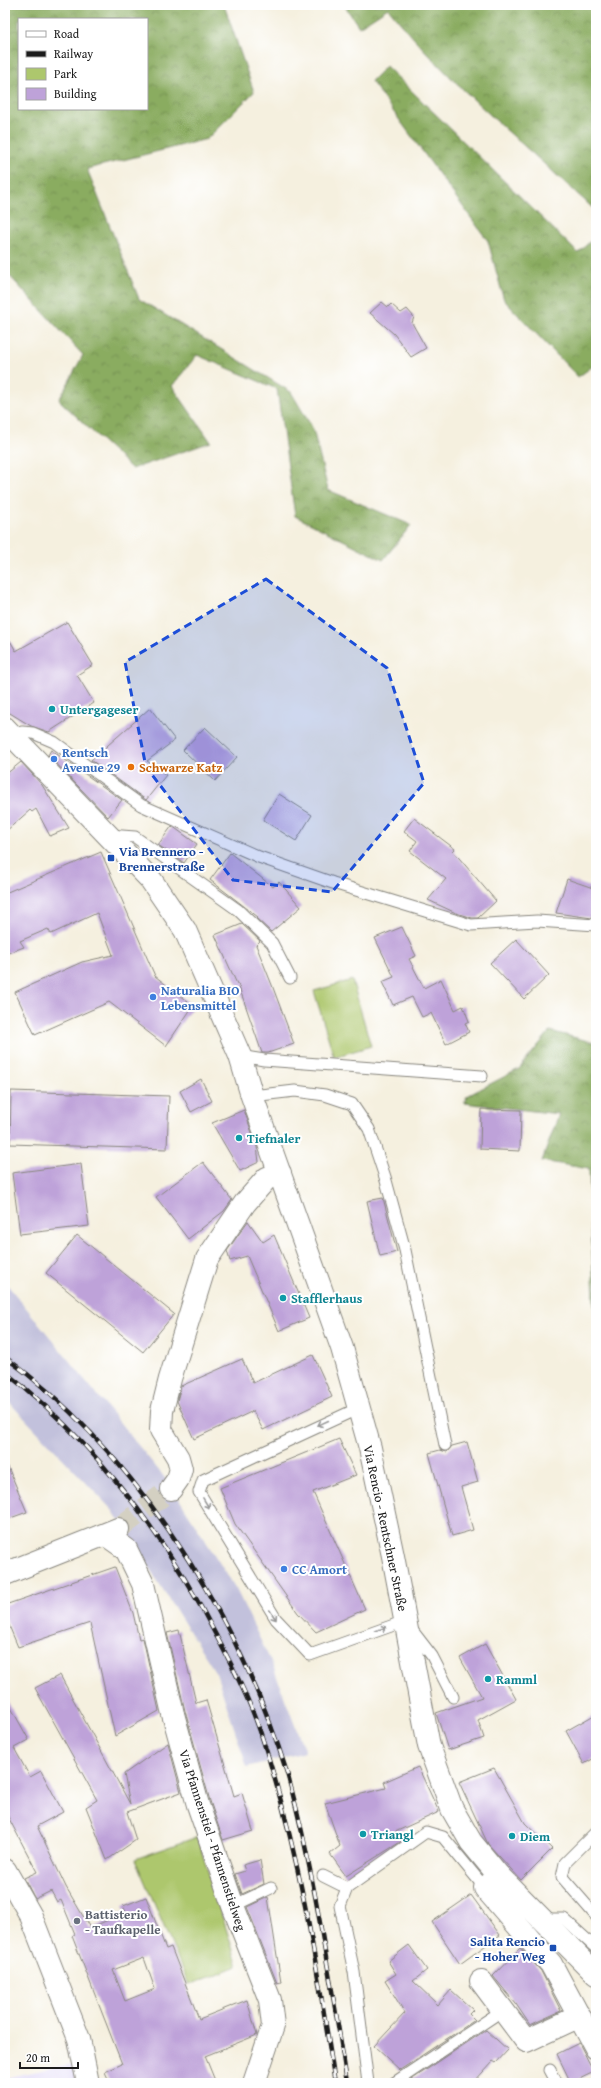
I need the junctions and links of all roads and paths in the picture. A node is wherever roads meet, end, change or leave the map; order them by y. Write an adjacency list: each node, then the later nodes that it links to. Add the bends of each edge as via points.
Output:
1 (10, 733): 2 (street); 3 (lane, via 33,733 54,742 141,805 260,857 333,883 471,925 537,921)
2 (109, 835): 4 (lane, via 135,837 238,910 272,943); 5 (street, via 151,880 185,930)
3 (596, 925)
4 (290, 978)
5 (240, 1056): 6 (lane, via 264,1060); 7 (street)
6 (482, 1076)
7 (252, 1096): 8 (street); 10 (lane, via 296,1091 325,1095 352,1104 368,1129 385,1177 405,1250)
8 (280, 1173): 9 (street, Via Rencio - Rentschner Straße, via 342,1348); 11 (street, via 267,1178 245,1203 208,1259 162,1411 161,1430 178,1458 181,1469)
9 (359, 1408): 13 (street, Via Rencio - Rentschner Straße, via 372,1455); 13 (lane, one-way to 13, via 203,1480 199,1492 276,1619 310,1655)
10 (446, 1445)
11 (171, 1489)
12 (5, 1574): 21 (street, Via Pfannenstiel - Pfannenstielweg, via 112,1532 126,1549 143,1584 175,1722 198,1805)
13 (405, 1620): 14 (lane, via 432,1656); 18 (street, Via Rencio - Rentschner Straße, via 429,1746 452,1809)
14 (453, 1697)
15 (596, 1832): 22 (lane, via 565,1863 562,1877)
16 (5, 1870): 31 (street, via 31,1916 79,2039)
17 (323, 1876): 20 (lane)
18 (492, 1882): 20 (lane, Via Rencio - Rentschner Straße, via 443,1837 426,1832); 23 (street, Via Rencio - Rentschner Straße); 28 (street, Via Rencio - Rentschner Straße, via 551,1964)
19 (271, 1888): 21 (lane)
20 (347, 1888): 33 (lane, via 340,1906 354,1972)
21 (233, 1906): 32 (street, Via Pfannenstiel - Pfannenstielweg, via 270,2000 273,2026)
22 (596, 1916)
23 (541, 1919): 24 (lane, via 564,1919); 25 (street, Via Rencio - Rentschner Straße)
24 (596, 1948)
25 (596, 1974)
26 (481, 1981): 27 (street)
27 (503, 2010): 28 (street, via 526,2041); 34 (lane)
28 (580, 2016): 29 (street, Via Rencio - Rentschner Straße)
29 (596, 2048)
30 (550, 2070): 35 (lane)
31 (88, 2083)
32 (254, 2083)
33 (368, 2083)
34 (394, 2083)
35 (558, 2083)

